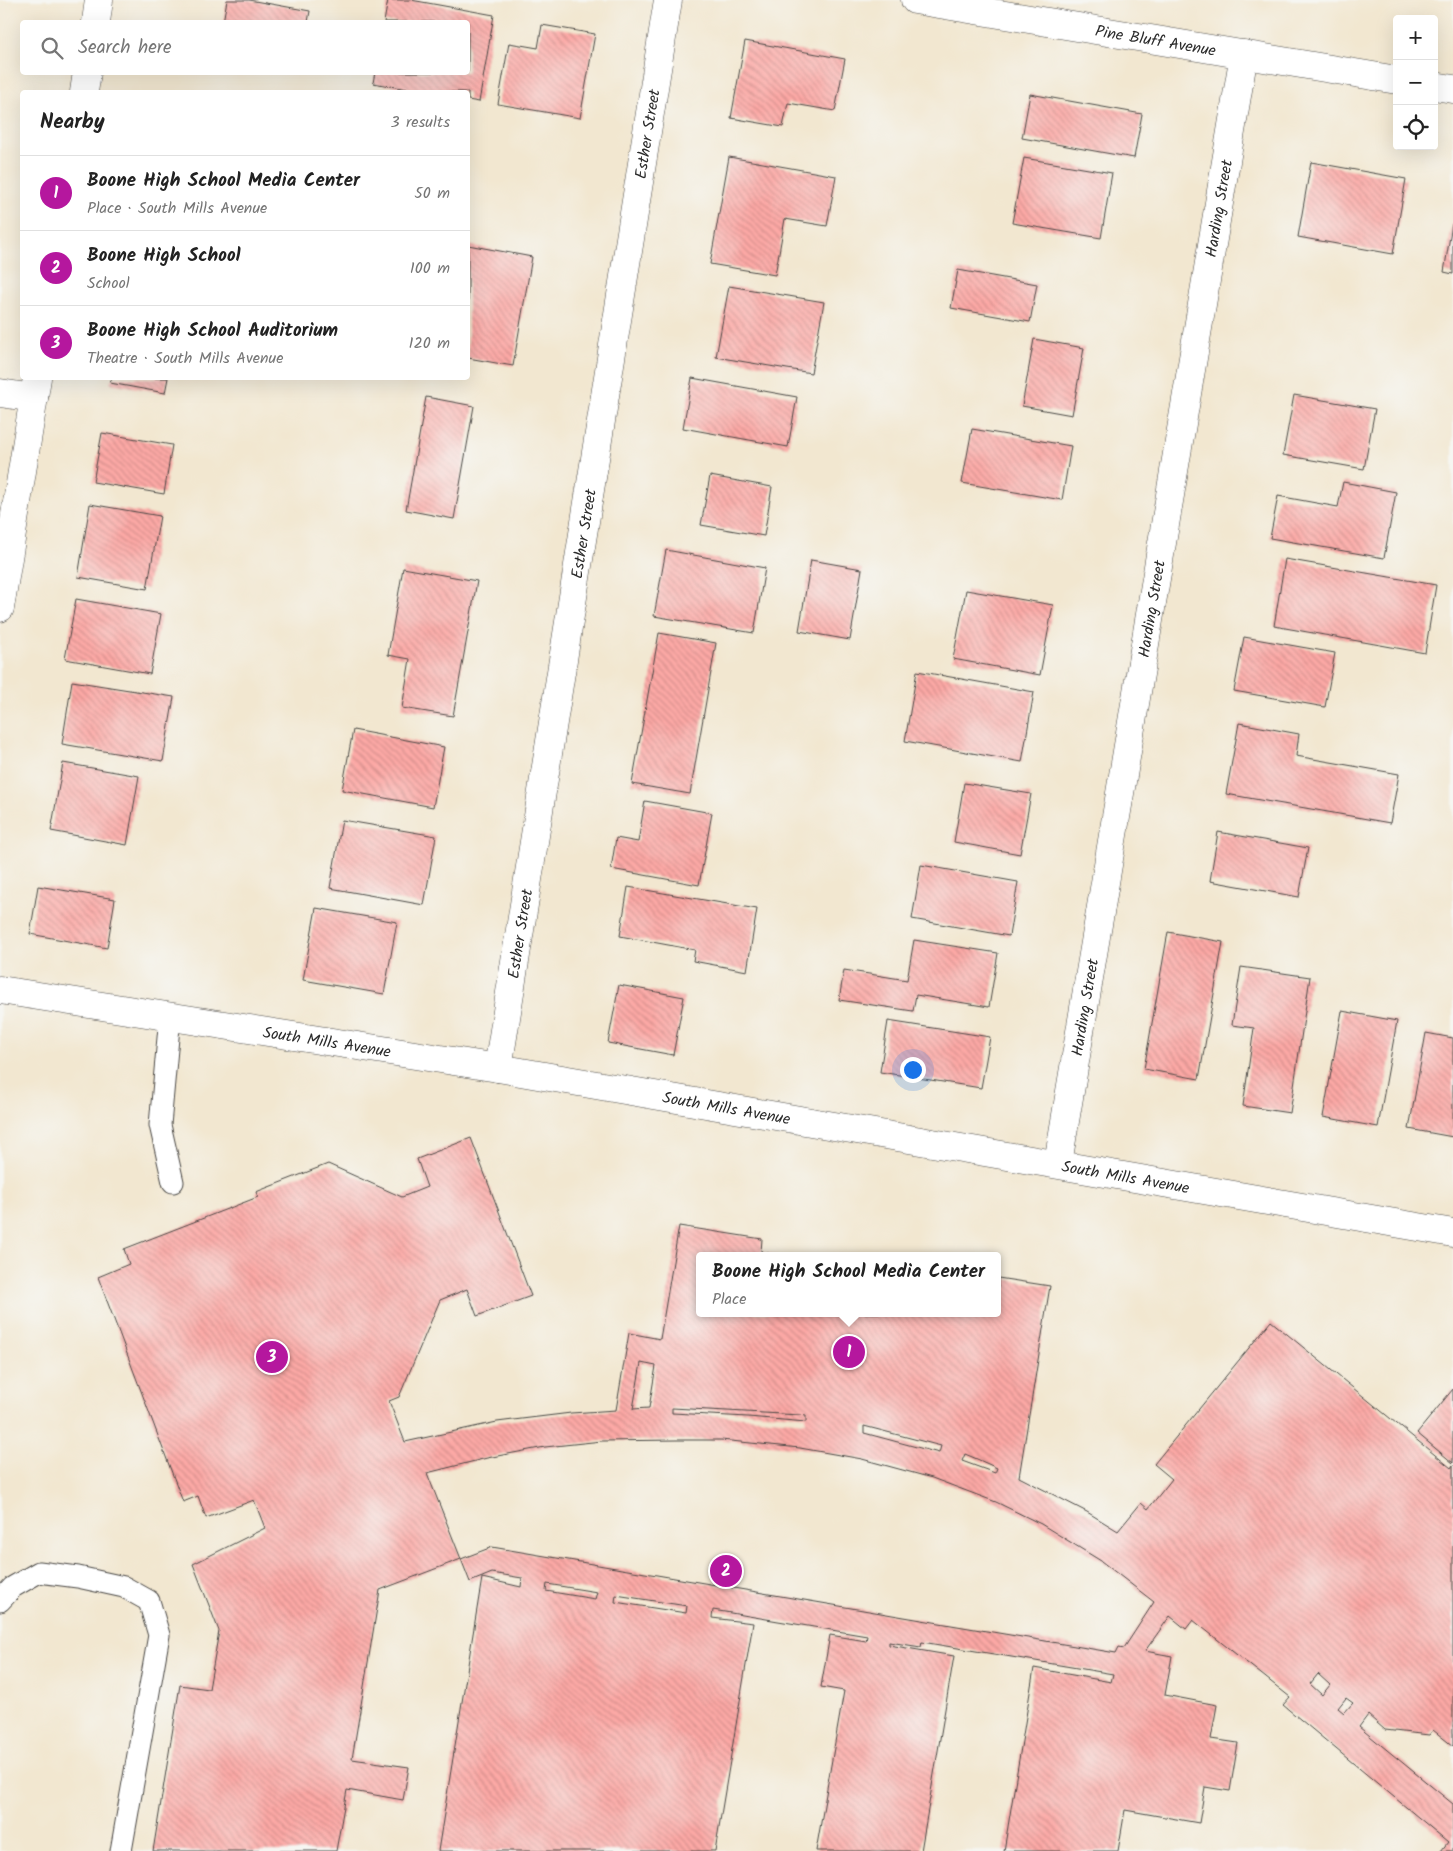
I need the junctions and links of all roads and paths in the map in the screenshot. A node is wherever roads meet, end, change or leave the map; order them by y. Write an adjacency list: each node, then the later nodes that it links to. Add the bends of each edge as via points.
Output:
1 (99, 0): 4 (street)
2 (668, 0): 16 (street, Esther Street)
3 (924, 1): 5 (street, Pine Bluff Avenue)
4 (96, 20)
5 (1244, 54): 7 (street, Pine Bluff Avenue); 17 (street, Harding Street)
6 (87, 75): 10 (street)
7 (1393, 79)
8 (1438, 87): 9 (street)
9 (1453, 89)
10 (84, 90)
11 (36, 388): 12 (street); 13 (street)
12 (0, 393)
13 (0, 608)
14 (0, 990): 15 (street, South Mills Avenue)
15 (170, 1016): 16 (street, South Mills Avenue); 18 (lane, via 160,1125)
16 (498, 1068): 17 (street, South Mills Avenue)
17 (1058, 1164): 19 (street, South Mills Avenue)
18 (173, 1182)
19 (1453, 1233)
20 (0, 1601): 21 (lane, via 13,1587 39,1572 124,1587 150,1601 159,1635)
21 (121, 1851)

